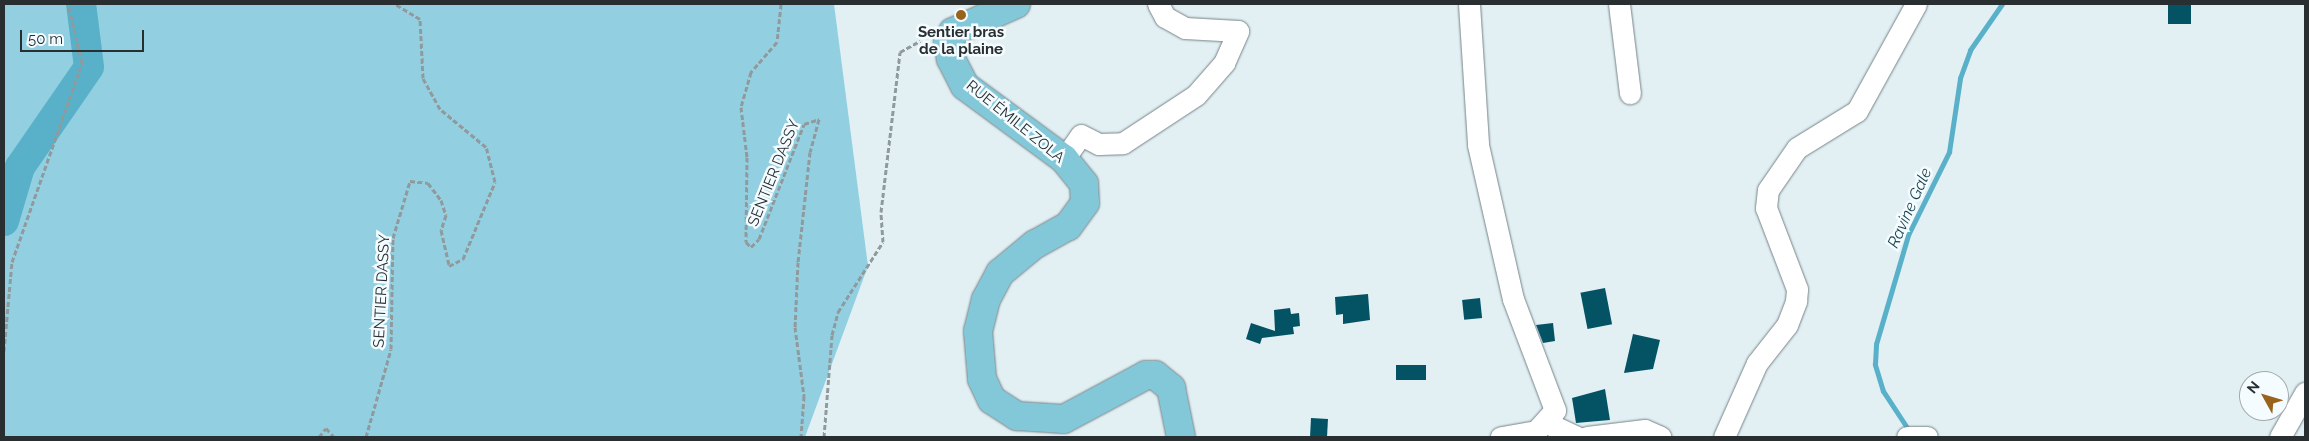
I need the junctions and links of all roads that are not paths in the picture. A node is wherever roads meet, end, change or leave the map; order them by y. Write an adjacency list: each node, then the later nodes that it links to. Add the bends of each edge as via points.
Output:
1 (1016, 4): 7 (main road, RUE ÉMILE ZOLA, via 953,32 948,41 951,59 965,86)
2 (1158, 4): 7 (street, via 1165,17 1185,28 1238,31 1224,63 1196,94 1123,143 1099,144 1081,135)
3 (1469, 4): 9 (street, via 1478,145 1514,299 1555,410)
4 (1619, 4): 6 (street)
5 (1916, 4): 15 (street, via 1857,111 1796,148 1768,190 1766,208 1797,289 1796,301 1787,325 1757,363)
6 (1630, 93)
7 (1064, 159): 10 (main road, RUE ÉMILE ZOLA, via 1084,184 1085,203 1068,226 1035,244 1000,273 986,299 978,331 982,379 992,400 1017,416 1064,419 1146,375 1155,375 1171,388)
8 (2305, 393): 18 (street)
9 (1547, 423): 11 (street, via 1536,431); 12 (street)
10 (1181, 437)
11 (1500, 437)
12 (1577, 437)
13 (1587, 437): 14 (street, via 1645,430)
14 (1661, 437)
15 (1724, 437)
16 (1907, 437): 17 (street)
17 (1927, 437)
18 (2280, 437)

